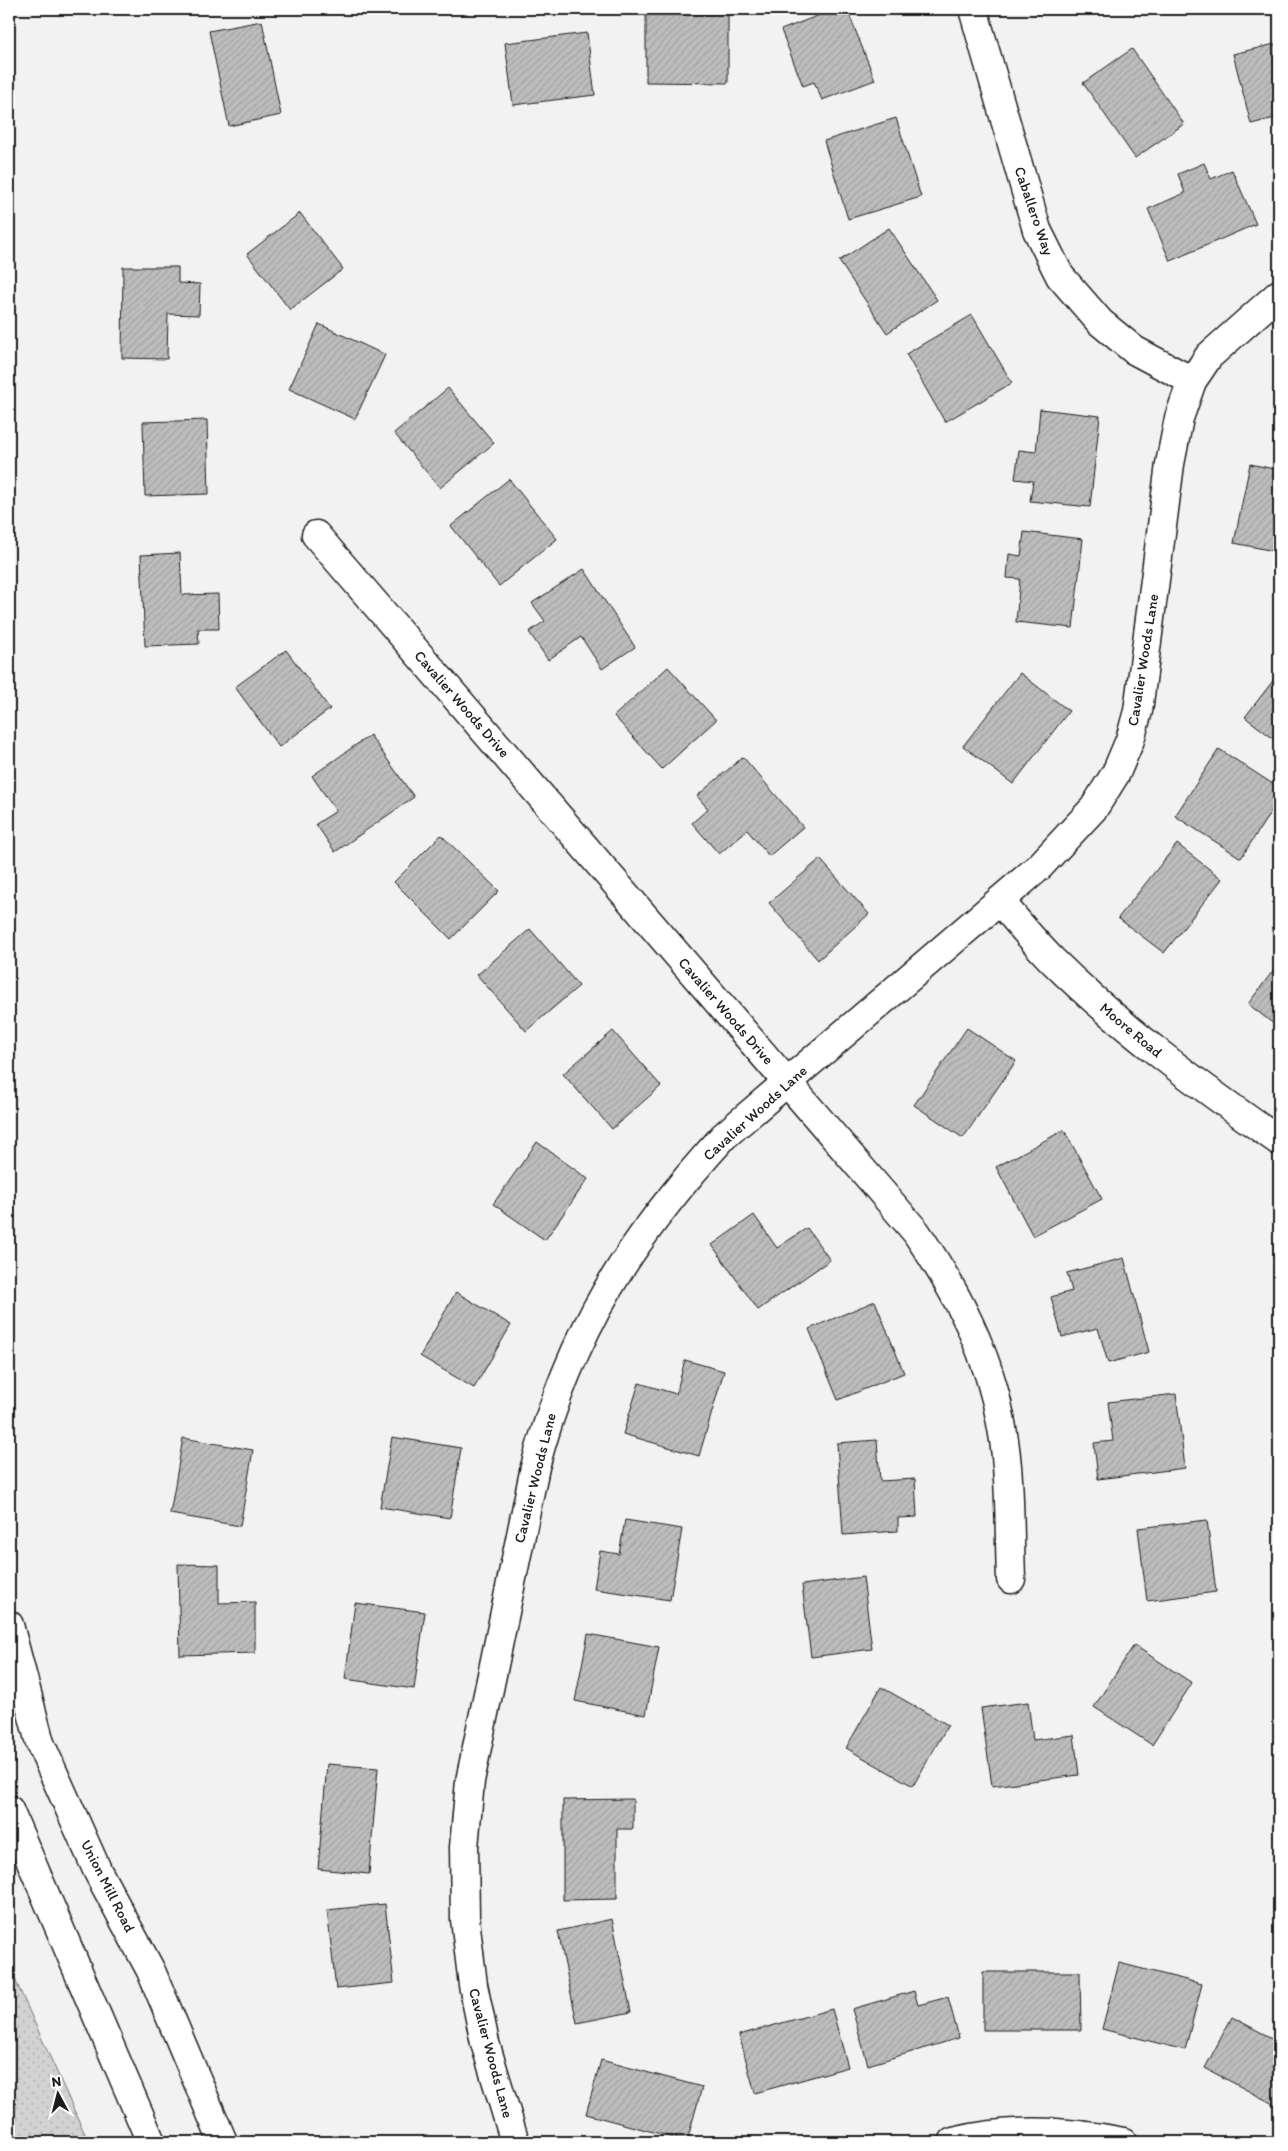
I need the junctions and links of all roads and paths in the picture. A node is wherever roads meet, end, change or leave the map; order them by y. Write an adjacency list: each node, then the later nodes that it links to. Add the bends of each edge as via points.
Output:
1 (973, 9): 3 (street, Caballero Way, via 1037,230 1060,276 1100,322 1134,350)
2 (1279, 294): 3 (street, Cavalier Woods Lane, via 1209,356)
3 (1192, 382): 5 (street, Cavalier Woods Lane, via 1179,418 1170,464 1138,711 1130,740 1116,773 1094,808 1038,867)
4 (316, 535): 6 (street, Cavalier Woods Drive)
5 (1000, 901): 6 (street, Cavalier Woods Lane); 7 (street, Moore Road, via 1052,960 1132,1032 1193,1081)
6 (787, 1082): 8 (street, Cavalier Woods Drive, via 916,1232 969,1319 988,1370 1002,1428); 13 (street, Cavalier Woods Lane, via 724,1136 680,1184 636,1242 600,1300 570,1361 546,1424 535,1466 470,1781 464,1847 465,1919 472,1985 485,2043)
7 (1279, 1141)
8 (1011, 1579)
9 (9, 1625): 12 (street, Union Mill Road, via 40,1743 98,1872 151,1971)
10 (9, 1810): 11 (street)
11 (152, 2142)
12 (223, 2142)
13 (515, 2142)
14 (953, 2142): 15 (street, via 1038,2131)
15 (1124, 2142)

